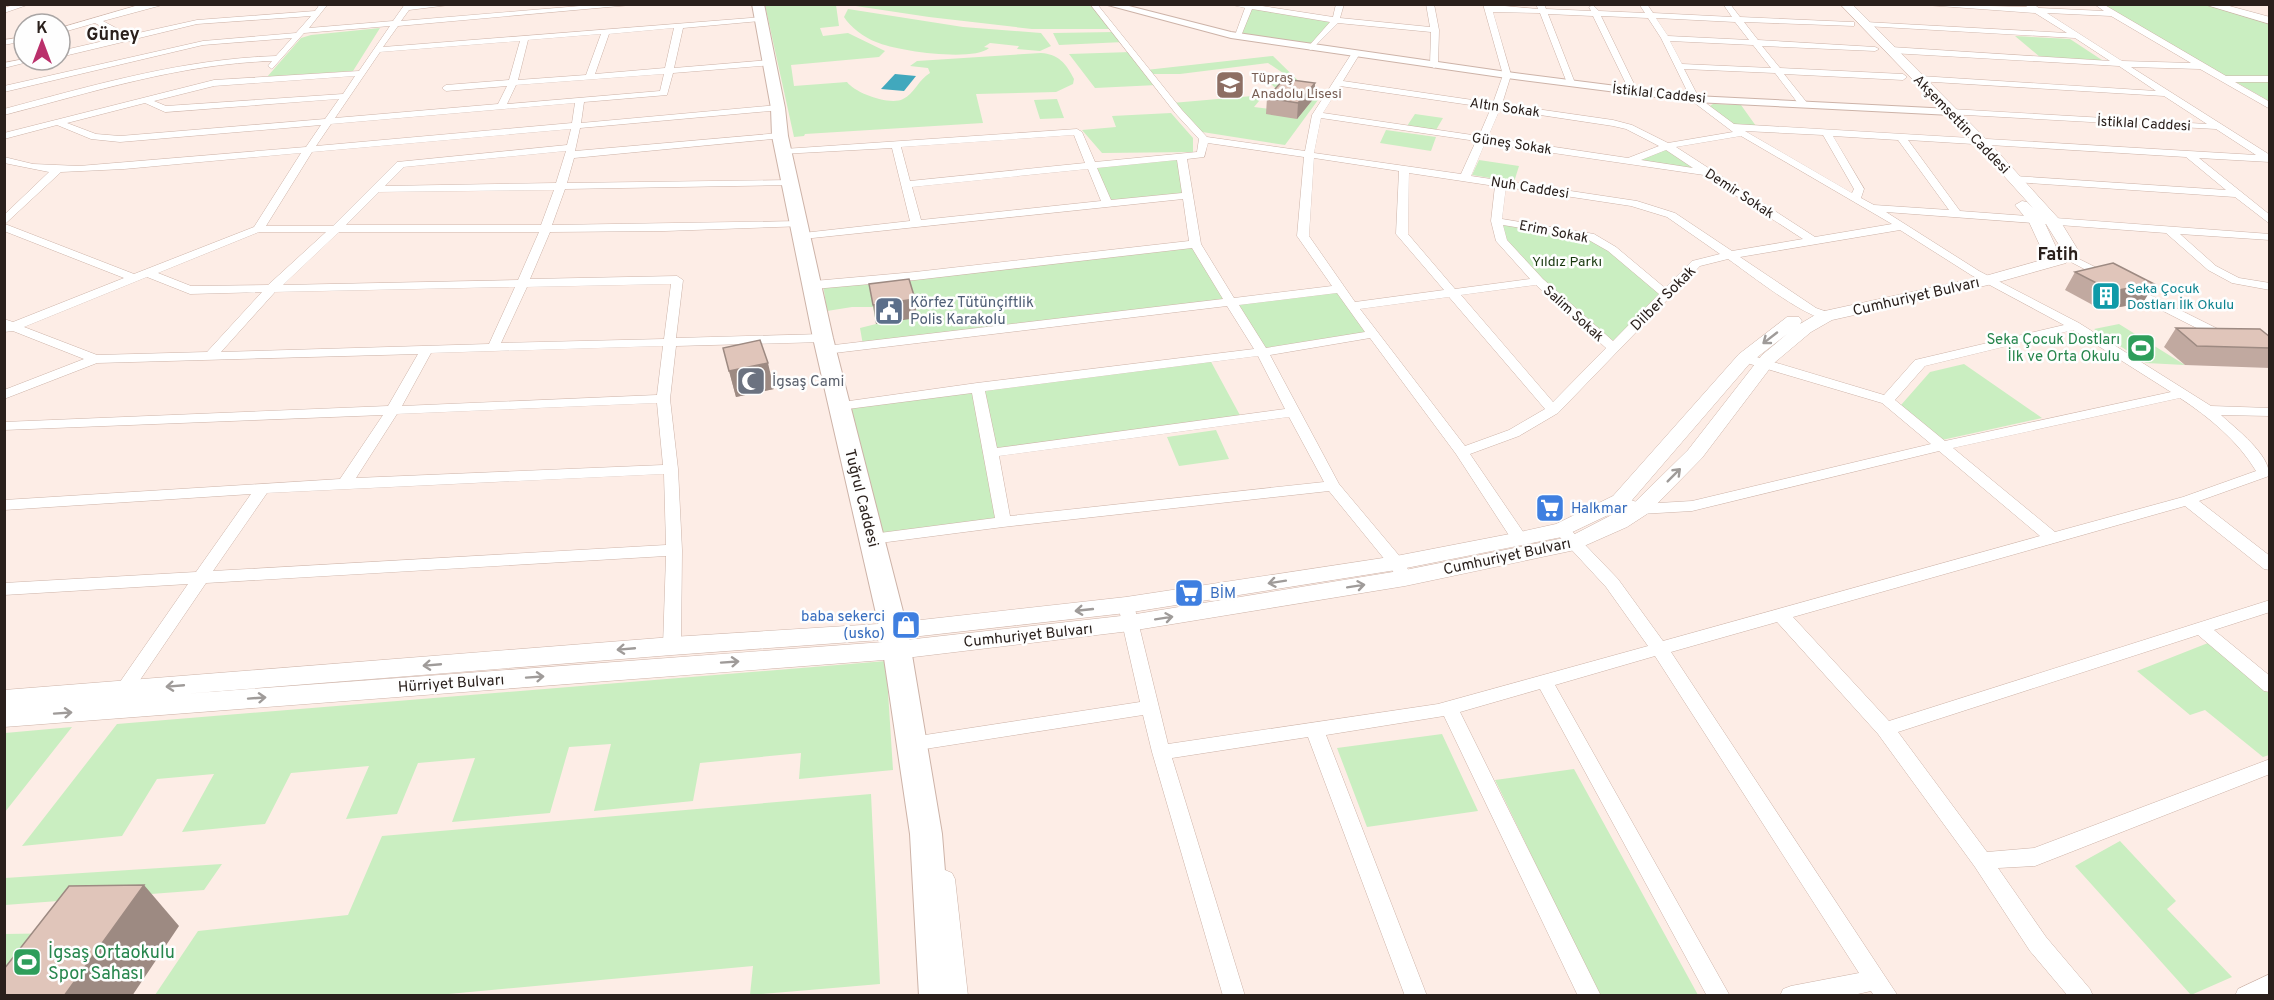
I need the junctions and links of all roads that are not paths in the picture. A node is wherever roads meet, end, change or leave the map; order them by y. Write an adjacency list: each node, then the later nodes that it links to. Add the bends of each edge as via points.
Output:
1 (27, 4): 25 (street)
2 (163, 4): 32 (street)
3 (325, 4): 28 (street)
4 (454, 4): 20 (street)
5 (639, 4): 35 (street)
6 (1093, 4): 105 (street)
7 (1108, 4): 42 (street, İstiklal Caddesi)
8 (1231, 4): 21 (street)
9 (1340, 4): 33 (street)
10 (1430, 4): 39 (street)
11 (1643, 4): 30 (street)
12 (1726, 4): 31 (street)
13 (1832, 4): 36 (main road, Akşemsettin Caddesi)
14 (1845, 4): 36 (main road, Akşemsettin Caddesi)
15 (1915, 4): 27 (street)
16 (2027, 4): 27 (street)
17 (2097, 4): 29 (street)
18 (2208, 4): 34 (main road)
19 (2219, 4): 34 (main road)
20 (408, 6): 35 (street)
21 (1249, 7): 33 (street); 42 (street)
22 (1488, 7): 23 (street); 68 (street)
23 (1541, 8): 24 (street); 79 (street)
24 (1594, 9): 30 (street); 82 (street)
25 (4, 11)
26 (759, 12): 37 (street); 58 (main road, Tuğrul Caddesi)
27 (2038, 12): 29 (street); 43 (street)
28 (318, 13): 41 (street); 44 (street, via 197,22)
29 (2112, 14): 62 (street)
30 (1650, 15): 31 (street); 46 (street)
31 (1736, 18): 36 (street); 47 (street)
32 (95, 20): 38 (street); 44 (street)
33 (1336, 20): 39 (street); 50 (street)
34 (2270, 20)
35 (396, 24): 41 (street); 52 (street)
36 (1858, 24): 43 (street); 51 (main road, Akşemsettin Caddesi); 53 (main road, Akşemsettin Caddesi)
37 (679, 26): 40 (street); 64 (street)
38 (72, 27)
39 (1435, 30): 60 (street)
40 (606, 31): 45 (street); 69 (street)
41 (301, 33): 55 (street, via 203,43); 57 (street)
42 (1237, 36): 50 (street, İstiklal Caddesi)
43 (2077, 36): 59 (street)
44 (128, 38): 48 (street); 54 (street)
45 (525, 38): 52 (street); 76 (street)
46 (1665, 38): 47 (street); 61 (street)
47 (1755, 42): 51 (street); 65 (street)
48 (138, 43)
49 (147, 48): 55 (street)
50 (1311, 48): 56 (street, İstiklal Caddesi)
51 (1875, 49): 70 (main road, Akşemsettin Caddesi)
52 (378, 50): 66 (street)
53 (1891, 50): 59 (street); 74 (main road, Akşemsettin Caddesi)
54 (72, 51)
55 (157, 53): 63 (street); 81 (street)
56 (1355, 55): 60 (street, İstiklal Caddesi); 78 (street)
57 (279, 58): 63 (street); 73 (street)
58 (769, 63): 64 (street); 92 (main road, Tuğrul Caddesi)
59 (2120, 64): 62 (street); 83 (street)
60 (1434, 65): 68 (street, İstiklal Caddesi)
61 (1680, 66): 65 (street); 85 (street)
62 (2201, 66): 72 (street)
63 (184, 67): 67 (street); 93 (street)
64 (669, 69): 69 (street); 87 (street, via 664,93)
65 (1777, 70): 70 (street); 88 (street)
66 (362, 72): 73 (street); 84 (street)
67 (194, 73)
68 (1507, 75): 79 (street, İstiklal Caddesi); 89 (street)
69 (590, 76): 76 (street)
70 (1903, 77): 94 (main road, Akşemsettin Caddesi)
71 (204, 78): 77 (street)
72 (2222, 78): 75 (street); 90 (street)
73 (261, 79): 77 (street)
74 (1920, 79): 83 (street); 94 (main road, Akşemsettin Caddesi)
75 (2270, 79)
76 (513, 82): 80 (street); 91 (street)
77 (214, 83): 86 (street)
78 (1338, 83): 89 (street, Altın Sokak); 95 (street)
79 (1571, 83): 82 (street, İstiklal Caddesi)
80 (446, 88)
81 (4, 89)
82 (1633, 90): 85 (street, İstiklal Caddesi)
83 (2165, 94): 99 (street)
84 (346, 96): 86 (street, via 165,109); 97 (street)
85 (1695, 99): 88 (street, İstiklal Caddesi); 100 (street)
86 (145, 100): 96 (street)
87 (580, 100): 91 (street); 98 (street)
88 (1803, 104): 94 (street, İstiklal Caddesi)
89 (1497, 106): 104 (street); 110 (street, Altın Sokak, via 1613,123)
90 (2270, 106)
91 (501, 107): 97 (street)
92 (777, 108): 98 (street); 108 (main road, Tuğrul Caddesi)
93 (4, 112)
94 (1944, 112): 99 (street, İstiklal Caddesi); 106 (main road, Akşemsettin Caddesi); 107 (main road, Akşemsettin Caddesi)
95 (1317, 115): 104 (street, Güneş Sokak); 113 (street)
96 (57, 122): 97 (street, via 94,137 120,139); 102 (street)
97 (328, 122): 111 (street)
98 (577, 126): 111 (street); 112 (street)
99 (2217, 127): 116 (street)
100 (1736, 130): 101 (street); 110 (street); 132 (street)
101 (1827, 133): 103 (street); 132 (street, via 1859,189)
102 (4, 136)
103 (1901, 137): 106 (street); 135 (street)
104 (1482, 138): 118 (street, Güneş Sokak); 123 (street)
105 (1204, 139): 113 (street, Nuh Caddesi); 115 (street, via 1201,154)
106 (1965, 141): 107 (street); 137 (main road, Akşemsettin Caddesi)
107 (1980, 142): 114 (street); 124 (main road, Akşemsettin Caddesi)
108 (782, 144): 109 (street); 112 (street); 126 (main road, Tuğrul Caddesi)
109 (896, 145): 119 (street, via 1077,132); 127 (street)
110 (1666, 146): 118 (street); 122 (street, Demir Sokak)
111 (309, 149): 121 (street); 146 (street)
112 (570, 152): 128 (street); 129 (street, via 401,164)
113 (1309, 155): 120 (street, Nuh Caddesi); 162 (street, via 1303,236)
114 (2190, 155): 116 (street); 130 (street)
115 (1180, 156): 119 (street); 131 (street)
116 (2269, 159)
117 (4, 160): 121 (street)
118 (1628, 161): 122 (street, Güneş Sokak)
119 (1091, 165): 127 (street); 133 (street)
120 (1404, 168): 123 (street, Nuh Caddesi); 163 (street, via 1402,234)
121 (58, 169): 138 (street)
122 (1708, 172): 150 (street, Demir Sokak)
123 (1465, 177): 125 (street, Nuh Caddesi)
124 (2014, 178): 130 (street); 140 (main road, Akşemsettin Caddesi)
125 (1502, 182): 136 (street); 153 (street, Nuh Caddesi, via 1633,203 1671,214)
126 (791, 183): 128 (street); 148 (main road, Tuğrul Caddesi)
127 (908, 184): 141 (street)
128 (558, 188): 129 (street); 145 (street)
129 (375, 189): 144 (street)
130 (2236, 194): 139 (street)
131 (1188, 195): 133 (street); 151 (street)
132 (1855, 199): 134 (street)
133 (1107, 202): 141 (street)
134 (1870, 208): 135 (street); 142 (street)
135 (1957, 214): 137 (street)
136 (1496, 220): 157 (street, Salim Sokak, via 1502,241); 164 (street, Erim Sokak, via 1590,236 1612,249)
137 (2036, 220): 140 (street); 152 (main road, Akşemsettin Caddesi)
138 (4, 221)
139 (2270, 221)
140 (2054, 222): 147 (street); 152 (main road, Akşemsettin Caddesi)
141 (916, 223): 148 (street)
142 (1902, 226): 150 (street, Dilber Sokak); 155 (street)
143 (4, 227): 156 (street)
144 (337, 228): 145 (street); 146 (street); 160 (street)
145 (546, 228): 148 (street); 158 (street)
146 (258, 229): 154 (street)
147 (2168, 229): 149 (street); 161 (street, via 2212,268 2236,281)
148 (802, 230): 159 (main road, Tuğrul Caddesi)
149 (2270, 237)
150 (1813, 241): 153 (street, Dilber Sokak)
151 (1195, 244): 159 (street); 165 (street)
152 (2059, 254): 155 (main road, Cumhuriyet Bulvarı); 171 (street, via 2220,336)
153 (1730, 255): 164 (street, Dilber Sokak, via 1696,263); 167 (street, Nuh Caddesi)
154 (147, 273): 156 (street); 160 (street, via 190,290)
155 (1982, 276): 167 (main road, Cumhuriyet Bulvarı); 169 (street)
156 (133, 278): 168 (street)
157 (1539, 281): 163 (street); 175 (street, Salim Sokak)
158 (522, 282): 160 (street); 172 (street, via 677,280); 174 (street)
159 (813, 285): 173 (main road, Tuğrul Caddesi)
160 (273, 287): 178 (street)
161 (2270, 287)
162 (1339, 289): 165 (street); 166 (street)
163 (1451, 294): 166 (street); 189 (street)
164 (1666, 294): 175 (street, Dilber Sokak)
165 (1228, 301): 173 (street); 177 (street)
166 (1352, 306): 170 (street)
167 (1819, 314): 179 (main road, Cumhuriyet Bulvarı, one-way to 179, via 1787,325); 181 (main road, Cumhuriyet Bulvarı)
168 (7, 326): 180 (street)
169 (2075, 326): 183 (street); 186 (street, via 1920,363)
170 (1374, 334): 177 (street); 195 (street)
171 (2230, 337)
172 (669, 343): 173 (street); 174 (street); 185 (street)
173 (825, 344): 187 (main road, Tuğrul Caddesi)
174 (493, 348): 176 (street)
175 (1613, 348): 189 (street, Dilber Sokak)
176 (427, 349): 178 (street); 188 (street)
177 (1262, 352): 182 (street); 191 (street)
178 (210, 356): 180 (street)
179 (1745, 358): 181 (street); 203 (main road, Cumhuriyet Bulvarı)
180 (95, 359): 184 (street)
181 (1764, 363): 186 (street); 205 (main road, Cumhuriyet Bulvarı, one-way to 181, via 1695,454)
182 (977, 387): 187 (street); 196 (street)
183 (2181, 394): 190 (street); 194 (street)
184 (4, 395)
185 (663, 399): 188 (street); 197 (street)
186 (1887, 400): 194 (street)
187 (840, 406): 209 (main road, Tuğrul Caddesi)
188 (393, 410): 193 (street); 199 (street)
189 (1553, 410): 195 (street, Dilber Sokak, via 1514,433)
190 (2208, 410): 192 (street); 198 (street, via 2252,452)
191 (1295, 412): 196 (street); 200 (street)
192 (2270, 412)
193 (4, 426)
194 (1941, 446): 205 (street, via 1692,506); 208 (street)
195 (1462, 452): 210 (street)
196 (991, 453): 206 (street)
197 (671, 469): 199 (street); 211 (street)
198 (2268, 475): 202 (street)
199 (345, 483): 201 (street)
200 (1333, 486): 206 (street); 213 (street)
201 (261, 490): 204 (street); 214 (street)
202 (2188, 500): 208 (street); 212 (street)
203 (1620, 501): 205 (street); 207 (main road, Cumhuriyet Bulvarı)
204 (4, 505)
205 (1640, 509): 207 (main road, Cumhuriyet Bulvarı, via 1619,522)
206 (1003, 522): 209 (street)
207 (1568, 536): 210 (main road, Cumhuriyet Bulvarı); 213 (main road, Cumhuriyet Bulvarı); 222 (street, via 1612,583)
208 (2052, 538): 218 (street)
209 (872, 539): 220 (main road, Tuğrul Caddesi)
210 (1520, 539): 213 (main road, Cumhuriyet Bulvarı)
211 (674, 550): 214 (street); 221 (street)
212 (2270, 565)
213 (1400, 571): 217 (main road, Cumhuriyet Bulvarı)
214 (199, 578): 215 (street); 226 (street)
215 (4, 590)
216 (2270, 606): 219 (street)
217 (1128, 614): 220 (main road, Cumhuriyet Bulvarı); 227 (street)
218 (1780, 614): 222 (street); 231 (street)
219 (2200, 628): 224 (street); 231 (street)
220 (896, 640): 221 (main road, Hürriyet Bulvarı); 226 (main road, Hürriyet Bulvarı, one-way to 220); 232 (main road, Tuğrul Caddesi)
221 (672, 646): 226 (main road, Hürriyet Bulvarı, one-way to 226)
222 (1659, 648): 223 (street); 238 (street)
223 (1544, 680): 228 (street); 244 (street)
224 (2270, 686)
225 (4, 699): 226 (main road, Hürriyet Bulvarı)
226 (117, 700): 229 (main road, Hürriyet Bulvarı, one-way to 226)
227 (1149, 707): 232 (street); 233 (street)
228 (1449, 707): 230 (street); 243 (street)
229 (4, 717)
230 (1314, 728): 233 (street); 242 (street)
231 (1885, 729): 236 (street)
232 (912, 744): 235 (main road, Tuğrul Caddesi)
233 (1161, 752): 241 (street)
234 (2270, 766): 236 (street, via 2035,857)
235 (919, 787): 239 (main road, Tuğrul Caddesi); 240 (street, via 931,792 935,806)
236 (1982, 861): 246 (street, via 2038,944)
237 (2270, 984): 247 (street)
238 (1882, 988): 245 (street)
239 (937, 996)
240 (957, 996)
241 (1234, 996)
242 (1416, 996)
243 (1590, 996)
244 (1719, 996)
245 (1791, 996)
246 (2082, 996)
247 (2246, 996)

